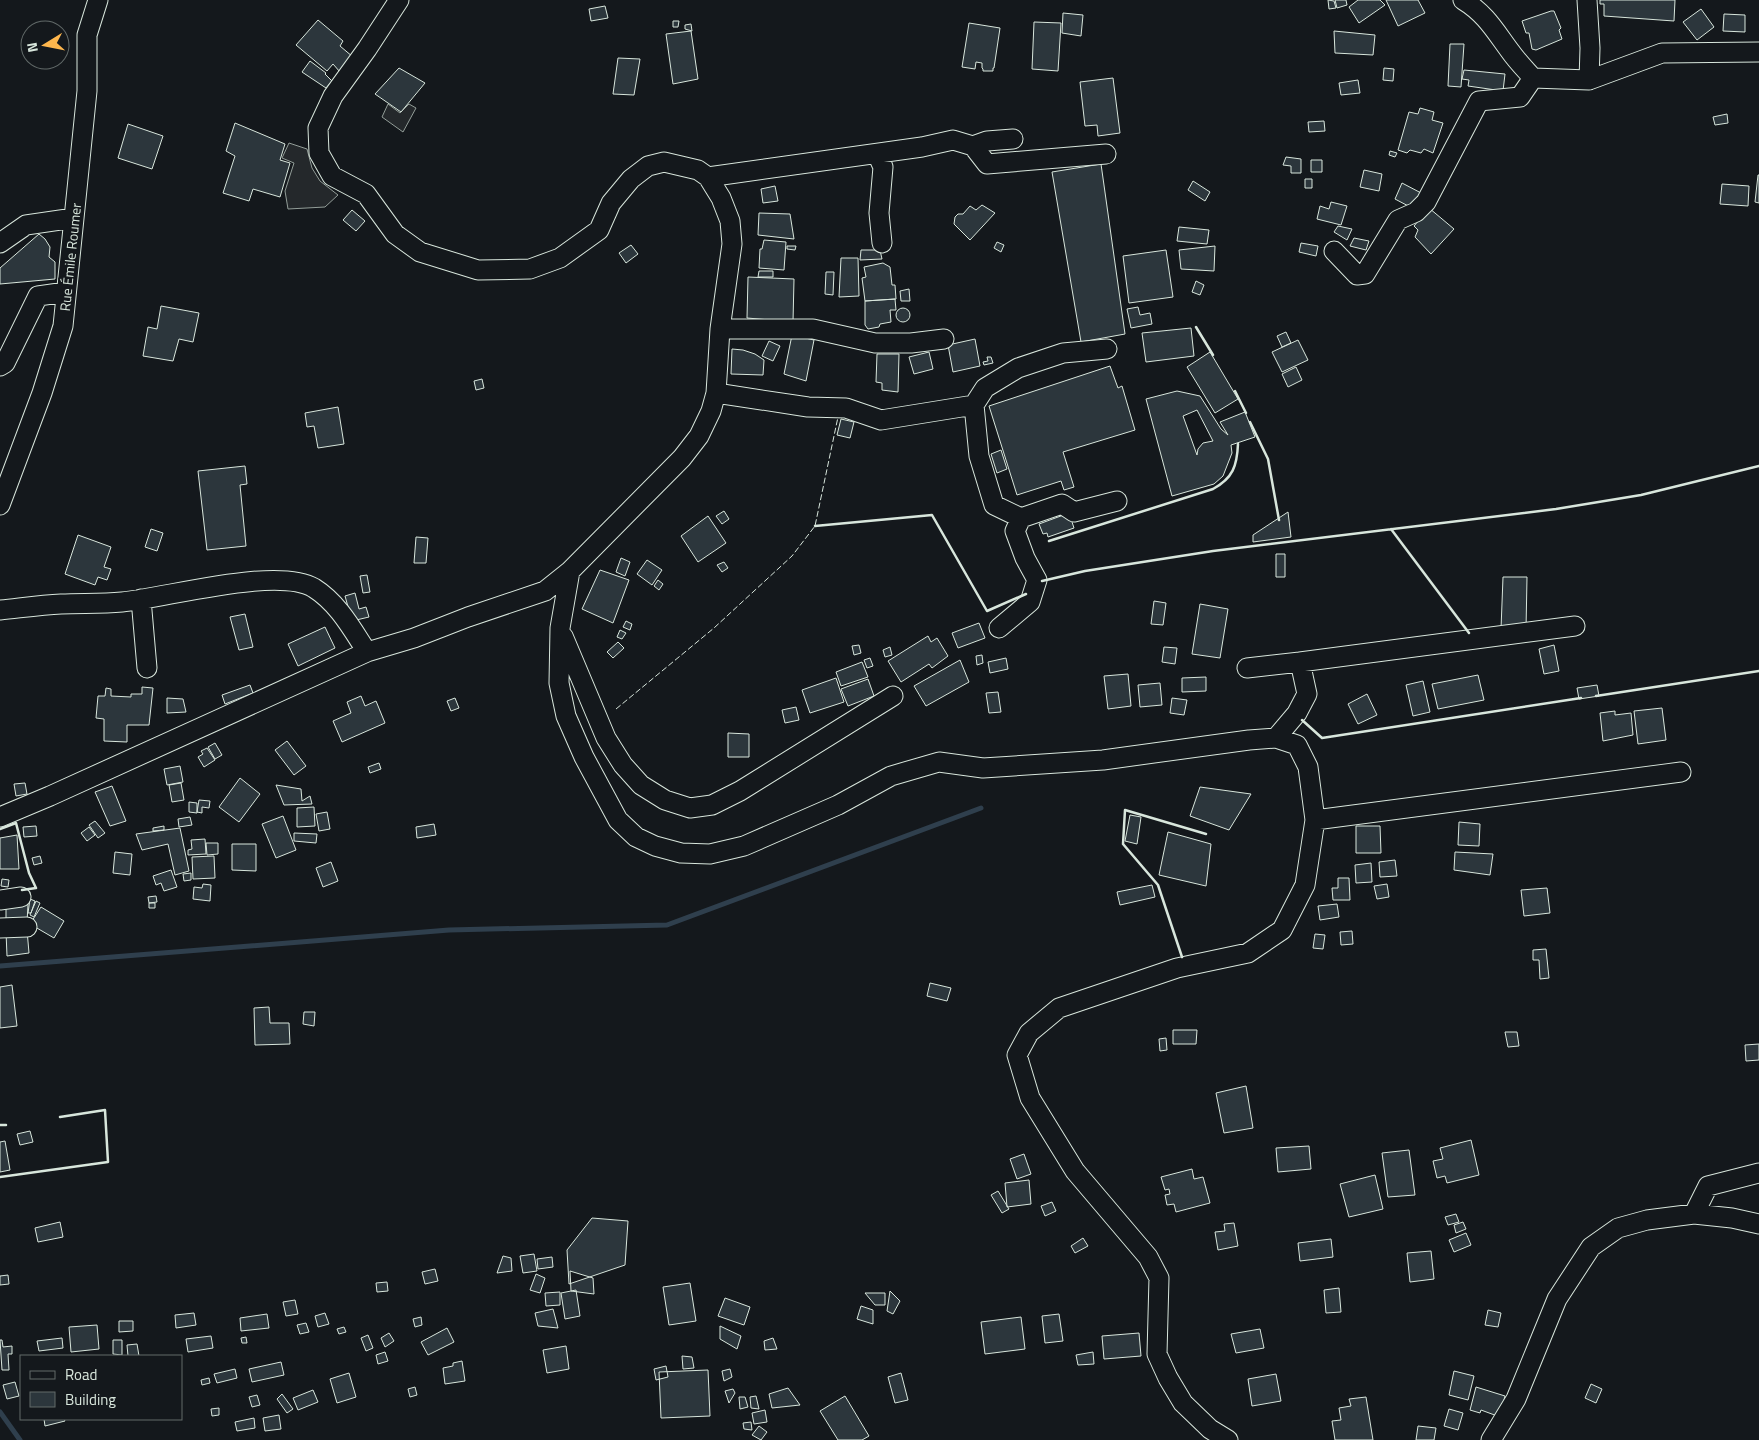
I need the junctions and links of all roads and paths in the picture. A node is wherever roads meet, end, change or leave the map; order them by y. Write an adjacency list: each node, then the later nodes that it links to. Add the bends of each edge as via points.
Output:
1 (98, 0): 13 (street, Rue Émile Roumer, via 88,35 87,91)
2 (398, 0): 12 (street, via 333,96 318,128 319,153 332,176 366,194 395,234 420,252 478,270 530,269 560,258 599,230 611,203 631,179 648,166 664,162 698,170)
3 (1464, 0): 6 (street, via 1489,21)
4 (1587, 0): 7 (street)
5 (1759, 52): 7 (street, via 1662,54)
6 (1533, 78): 7 (street); 16 (street, via 1520,97 1479,101 1426,202 1416,212 1398,220 1365,274 1357,275)
7 (1589, 80)
8 (1013, 139): 9 (street, via 987,141)
9 (973, 146): 10 (street, via 953,140); 11 (street, via 987,164)
10 (877, 154): 12 (street); 15 (street, via 883,167 879,213)
11 (1106, 154)
12 (708, 177): 18 (street, via 730,221 732,244)
13 (74, 218): 14 (street, via 26,225); 17 (street, Rue Émile Roumer)
14 (0, 243)
15 (882, 243)
16 (1334, 250)
17 (66, 292): 21 (street, via 38,296 5,363); 25 (street, Rue Émile Roumer, via 63,326)
18 (720, 329): 19 (street, via 813,329 875,344); 22 (street)
19 (944, 339)
20 (1107, 349): 23 (street, via 1064,353 1018,368 984,388)
21 (0, 366)
22 (716, 393): 23 (street, via 808,407 846,408 881,420); 27 (street, via 699,436 682,458)
23 (974, 405): 26 (street, via 979,456 994,505)
24 (1117, 501): 26 (street, via 1074,512 1062,504)
25 (0, 505)
26 (1021, 518): 32 (street, via 1015,531 1037,580 1030,602)
27 (570, 570): 31 (street); 33 (street, via 545,591)
28 (141, 599): 29 (street); 33 (street, via 227,584 292,582 313,587 333,604); 35 (street)
29 (0, 610)
30 (1575, 626): 34 (street)
31 (560, 628): 37 (street, via 606,738 623,765 641,785 665,800 690,808 712,805 740,791); 38 (street, via 559,684 566,716 604,795 618,820 636,837 681,853 710,854 744,846 838,805 891,776 939,762 983,768 1103,760)
32 (999, 628)
33 (366, 652): 40 (street)
34 (1300, 662): 36 (street); 38 (street, via 1308,694)
35 (147, 668)
36 (1247, 668)
37 (893, 696)
38 (1276, 738): 41 (street, via 1298,745 1308,767)
39 (1681, 772): 41 (street)
40 (0, 817)
41 (1316, 820): 49 (street, via 1305,885 1282,930 1248,953 1177,968 1059,1008 1028,1033 1017,1055 1030,1098 1075,1172 1148,1257 1159,1278 1157,1354 1168,1378 1183,1403 1210,1429)
42 (21, 897): 43 (street)
43 (0, 900)
44 (27, 927): 45 (street)
45 (0, 928)
46 (1759, 1173): 47 (street, via 1708,1186)
47 (1694, 1214): 48 (street); 50 (street, via 1647,1220 1618,1228 1591,1247 1557,1299 1516,1399)
48 (1759, 1224)
49 (1228, 1440)
50 (1491, 1440)

